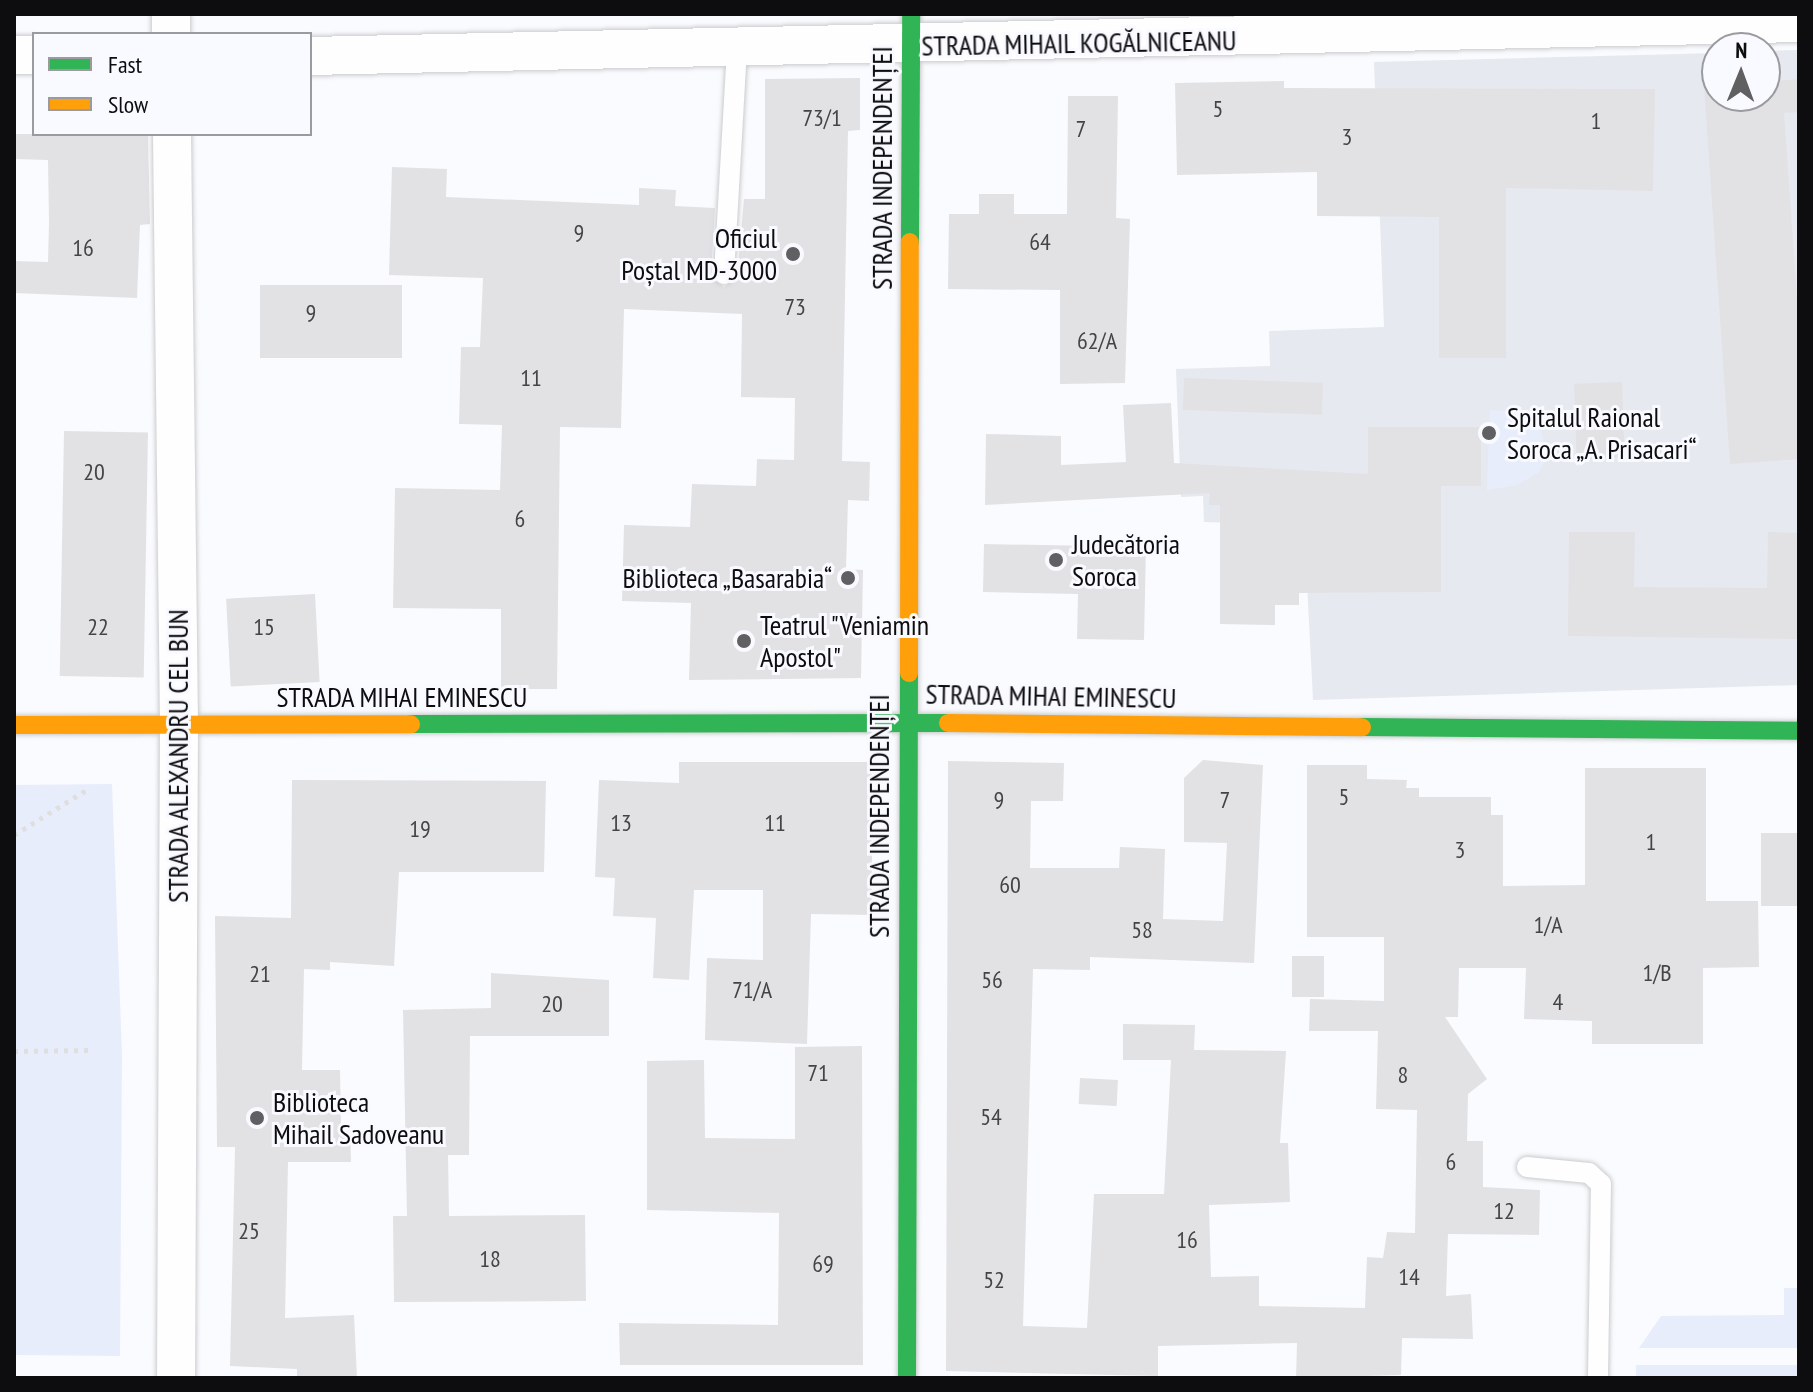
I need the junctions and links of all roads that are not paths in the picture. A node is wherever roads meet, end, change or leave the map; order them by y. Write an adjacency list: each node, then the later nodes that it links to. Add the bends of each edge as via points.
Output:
1 (1799, 23): 2 (street, STRADA MIHAIL KOGĂLNICEANU)
2 (911, 31): 3 (street, STRADA MIHAIL KOGĂLNICEANU); 7 (street, STRADA INDEPENDENȚEI)
3 (737, 50): 4 (street, STRADA MIHAIL KOGĂLNICEANU); 6 (lane)
4 (312, 56)
5 (172, 136): 9 (street, STRADA ALEXANDRU CEL BUN)
6 (724, 274)
7 (905, 723): 9 (street, STRADA MIHAI EMINESCU); 10 (street, STRADA MIHAI EMINESCU); 13 (street, STRADA INDEPENDENȚEI)
8 (14, 725): 9 (street, STRADA MIHAI EMINESCU)
9 (179, 725): 12 (street, STRADA ALEXANDRU CEL BUN)
10 (1799, 731)
11 (1527, 1167): 14 (lane, via 1589,1173 1601,1184)
12 (176, 1378)
13 (907, 1378)
14 (1598, 1378)

